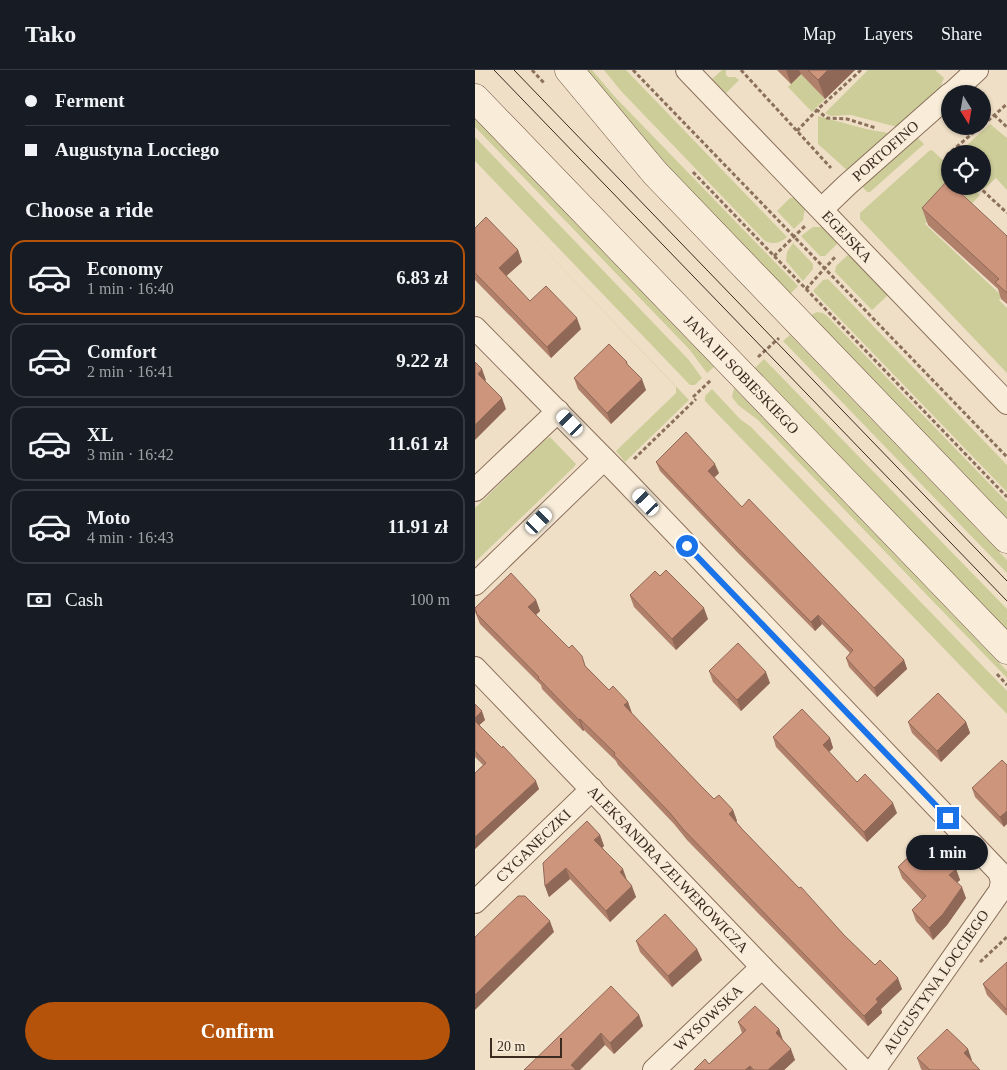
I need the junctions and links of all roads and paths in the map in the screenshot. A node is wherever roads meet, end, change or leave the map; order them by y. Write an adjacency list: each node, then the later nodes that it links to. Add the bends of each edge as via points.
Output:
1 (569, 70): 41 (main road, via 672,192)
2 (633, 70): 24 (path)
3 (687, 70): 22 (street, EGEJSKA)
4 (741, 70): 15 (path)
5 (861, 70): 11 (path)
6 (977, 70): 7 (street, PORTOFINO)
7 (960, 85)
8 (475, 98): 43 (main road, JANA III SOBIESKIEGO)
9 (941, 102): 17 (street, PORTOFINO)
10 (1007, 104): 12 (path)
11 (817, 110): 15 (path); 17 (path, via 827,118 847,119)
12 (994, 115): 13 (path); 14 (path)
13 (991, 118)
14 (1007, 127)
15 (797, 130): 20 (path)
16 (972, 135): 18 (path)
17 (903, 136): 20 (street, PORTOFINO)
18 (960, 145)
19 (693, 171): 26 (path)
20 (847, 185): 22 (street, PORTOFINO)
21 (988, 195): 23 (path)
22 (822, 209): 24 (path); 25 (street, EGEJSKA)
23 (1007, 213)
24 (794, 236): 26 (path); 27 (path)
25 (851, 240): 27 (path); 34 (street, EGEJSKA)
26 (774, 256): 28 (path)
27 (824, 268): 28 (path); 36 (path)
28 (806, 289): 29 (path); 40 (path)
29 (800, 295)
30 (475, 328): 35 (street, AUGUSTYNA LOCCIEGO)
31 (781, 336): 32 (path)
32 (760, 355)
33 (715, 376): 38 (path)
34 (1007, 402)
35 (558, 411): 37 (street, AUGUSTYNA LOCCIEGO); 39 (street)
36 (1007, 457)
37 (604, 459): 42 (street); 46 (street, AUGUSTYNA LOCCIEGO, via 989,861 999,872)
38 (632, 461)
39 (475, 490)
40 (1007, 497)
41 (1007, 539)
42 (475, 584)
43 (1007, 650)
44 (475, 668): 45 (street, ALEKSANDRA ZELWEROWICZA)
45 (592, 789): 47 (street, CYGANECZKI); 48 (street, ALEKSANDRA ZELWEROWICZA)
46 (1004, 891): 51 (street, AUGUSTYNA LOCCIEGO)
47 (475, 902)
48 (762, 967): 49 (street, WYSOWSKA); 50 (street, ALEKSANDRA ZELWEROWICZA)
49 (654, 1070)
50 (863, 1070)
51 (874, 1070)

